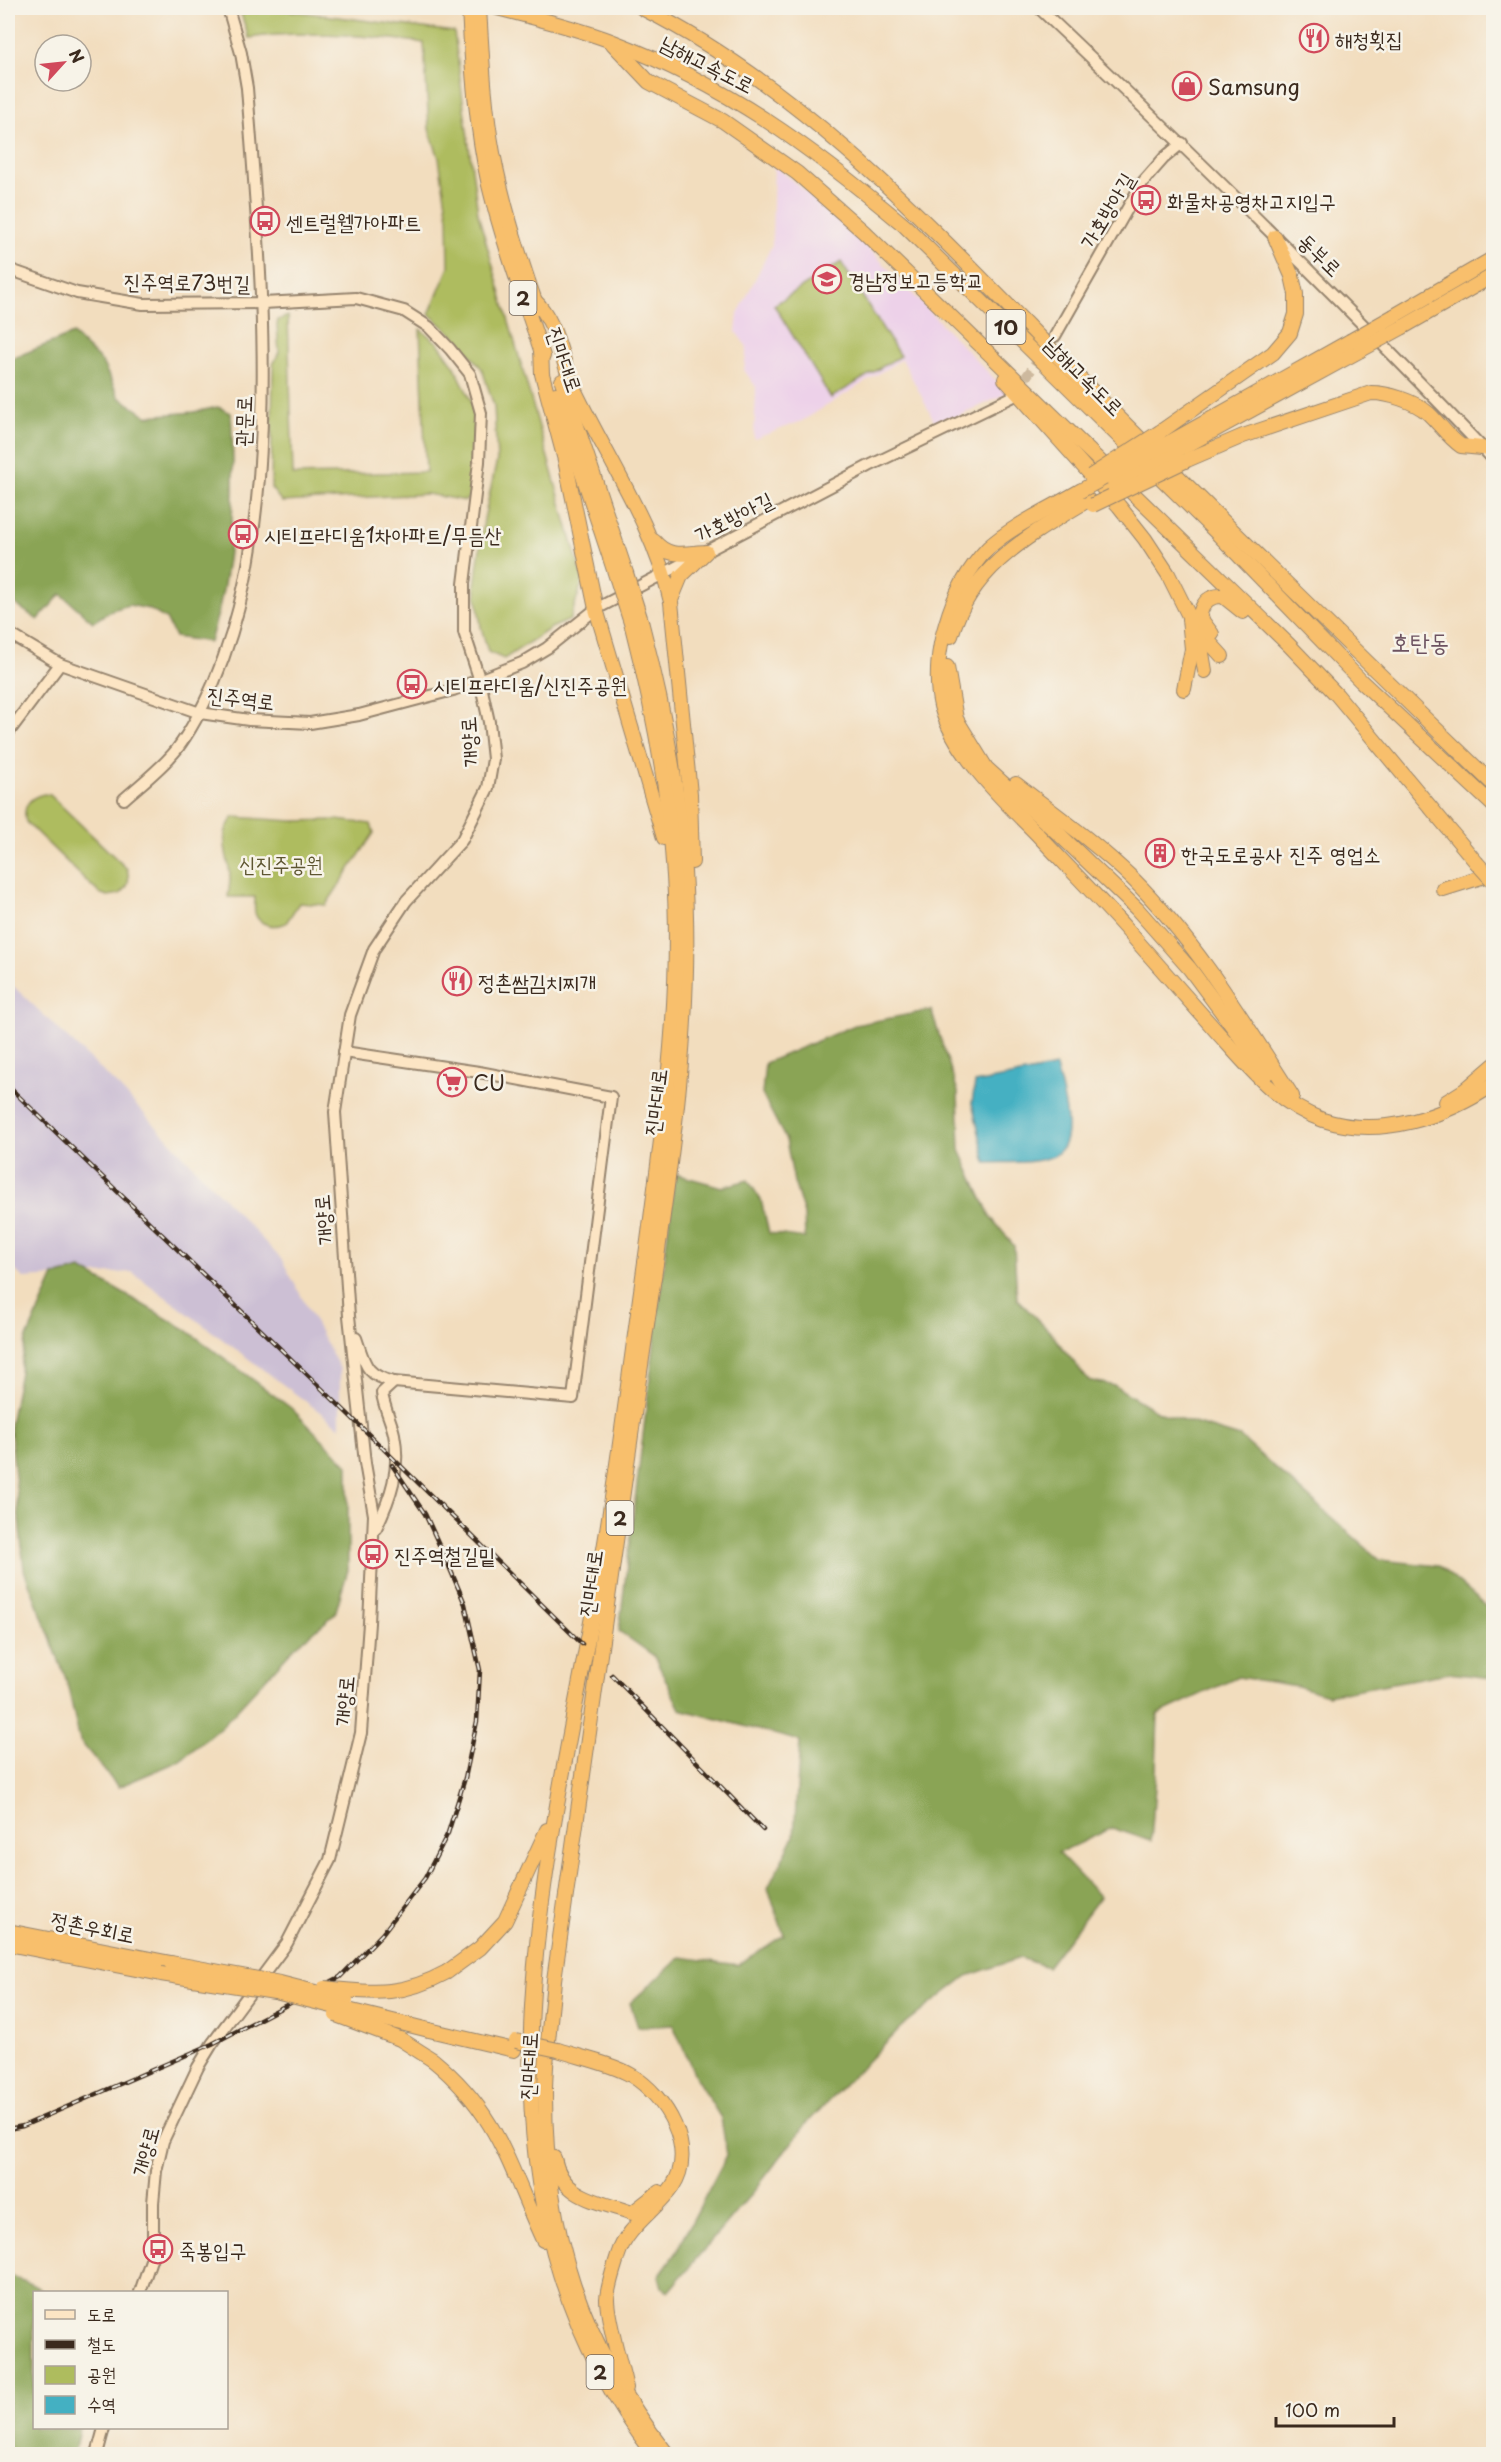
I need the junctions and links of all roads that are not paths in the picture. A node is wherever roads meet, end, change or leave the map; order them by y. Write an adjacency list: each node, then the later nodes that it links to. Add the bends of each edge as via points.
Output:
1 (228, 8): 14 (street, 관문로, via 247,88)
2 (469, 8): 18 (highway, 진마대로 / 2, via 477,113 490,187)
3 (479, 8): 13 (highway, 진마대로 / 2, via 493,151 514,239)
4 (497, 8): 7 (highway, 남해고속도로 / 10)
5 (642, 8): 42 (highway, 남해고속도로 / 10, via 734,61 845,148)
6 (1039, 8): 8 (street, 동부로)
7 (609, 40): 15 (highway, via 649,82 723,121 797,173); 44 (highway, 남해고속도로 / 10, via 701,81 751,109 808,148 905,226 1216,532 1361,681)
8 (1182, 143): 9 (street, 동부로); 17 (street, 가호방아길, via 1142,183)
9 (1275, 237): 20 (street, 동부로, via 1350,309); 23 (highway, bridge, via 1296,294 1295,321 1287,339 1273,353 1160,432)
10 (1494, 258): 16 (highway)
11 (8, 269): 14 (street, 진주역로73번길, via 76,293 143,304)
12 (1494, 275): 16 (highway)
13 (534, 300): 25 (highway, via 545,310 574,388); 28 (highway, 진마대로 / 2)
14 (263, 303): 38 (street, 개양로, via 356,298 404,311 429,327 470,374 481,413 464,584 464,632); 40 (street, 관문로, via 261,445 250,563 236,623)
15 (957, 322): 31 (highway, via 1145,539); 37 (highway)
16 (1398, 322): 21 (highway, bridge)
17 (1055, 336)
18 (541, 348): 28 (highway, 진마대로 / 2); 30 (highway, via 542,374 565,460)
19 (1012, 397): 26 (street, 가호방아길, via 869,466)
20 (1482, 448): 21 (highway, via 1461,446 1418,406 1371,393 1219,445); 22 (street, 동부로)
21 (1178, 450): 23 (highway, bridge)
22 (1494, 460)
23 (1084, 495): 24 (highway)
24 (1047, 517): 51 (highway, via 986,571 968,597 950,643 948,681 956,719 986,768 1137,909 1190,969 1263,1069 1311,1108 1346,1119 1375,1121 1421,1113 1451,1099); 54 (highway, via 990,547 966,576 950,608 941,640 939,692 942,708 967,756 1247,1064 1289,1104 1326,1121 1364,1128 1401,1124)
25 (650, 537): 26 (highway, via 666,553); 27 (highway)
26 (706, 552): 27 (street, 가호방아길); 29 (highway, via 681,576)
27 (664, 573): 29 (highway); 30 (street, 가호방아길)
28 (622, 576): 32 (highway, 2, bridge)
29 (671, 602): 48 (highway, via 690,794 692,897)
30 (596, 609): 38 (street, 가호방아길, via 536,656); 49 (highway, via 663,831 669,947)
31 (1187, 611): 33 (highway); 39 (highway, via 1192,649)
32 (637, 624): 48 (highway, 진마대로 / 2, via 667,729 677,793); 49 (highway, 진마대로 / 2, via 667,794)
33 (1198, 630): 36 (highway); 37 (highway, via 1225,654 1201,618 1203,605 1213,596 1223,596 1284,652)
34 (8, 633): 35 (street, 진주역로)
35 (60, 664): 40 (street, 진주역로); 41 (street)
36 (1205, 671)
37 (1318, 675): 46 (highway, bridge)
38 (480, 681): 40 (street, 진주역로, via 428,698 310,723); 50 (street, 개양로, via 493,759 488,788 462,840 406,901 374,949 350,1015)
39 (1188, 681)
40 (200, 713): 43 (street, 관문로, via 164,764)
41 (8, 734)
42 (1494, 785)
43 (124, 799)
44 (1494, 806)
45 (1494, 873): 47 (highway)
46 (1494, 882)
47 (1443, 889)
48 (686, 920): 65 (highway, 진마대로 / 2, via 684,1012 675,1109 554,1980)
49 (676, 962): 60 (highway, 진마대로 / 2, via 659,1155 610,1516)
50 (344, 1052): 55 (street, 개양로, via 335,1112); 57 (street, via 611,1097 573,1398)
51 (1494, 1063)
52 (1494, 1074): 54 (highway)
53 (1494, 1084): 54 (highway)
54 (1444, 1109)
55 (349, 1316): 56 (street); 59 (street, 개양로, via 374,1515)
56 (369, 1372): 57 (street); 58 (street)
57 (394, 1382): 58 (street, via 382,1393)
58 (383, 1404): 59 (street, via 394,1433 397,1467 392,1493)
59 (373, 1534): 67 (street, 개양로, via 361,1733 330,1860 287,1943 198,2067 163,2141 154,2192 153,2254)
60 (560, 1785): 63 (highway, bridge, via 545,1838 506,1921 480,1948 447,1972 425,1984 380,1993); 66 (highway, 진마대로 / 2, via 531,1998 531,2130 547,2231)
61 (8, 1931): 63 (highway, 정촌우회로, bridge)
62 (8, 1944): 63 (highway, 정촌우회로, bridge, via 160,1974)
63 (278, 1988): 64 (highway, bridge); 66 (highway, bridge, via 400,2039 456,2079 494,2128)
64 (557, 2054): 65 (highway, via 628,2081 652,2100 670,2128 675,2149 674,2171 664,2187 632,2213 595,2202 568,2186 557,2172); 68 (highway, via 631,2075 658,2097 677,2127 681,2152 678,2174 672,2187 619,2252 607,2301)
65 (546, 2113): 68 (highway, 진마대로 / 2, via 551,2196 572,2282 586,2322)
66 (561, 2280): 71 (highway, 진마대로 / 2, via 597,2367)
67 (140, 2291)
68 (629, 2402): 72 (highway, 진마대로 / 2)
69 (103, 2429): 70 (street)
70 (97, 2454)
71 (654, 2454)
72 (667, 2454)

